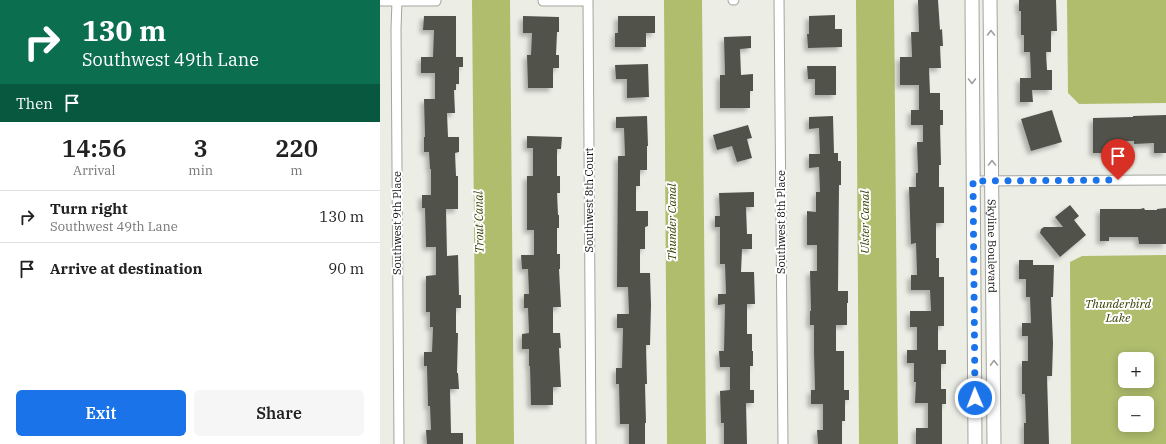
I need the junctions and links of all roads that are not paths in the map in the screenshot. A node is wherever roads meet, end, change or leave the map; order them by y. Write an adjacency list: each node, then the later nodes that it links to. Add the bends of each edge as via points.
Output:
1 (543, 0): 12 (street, Southwest 8th Court, via 588,1)
2 (779, 0): 13 (street, Southwest 8th Place)
3 (972, 0): 9 (street, Skyline Boulevard, one-way to 9)
4 (990, 0): 10 (street, Skyline Boulevard, one-way to 4)
5 (380, 1): 6 (street)
6 (397, 1): 7 (street); 11 (street, Southwest 9th Place)
7 (436, 1)
8 (1166, 180): 10 (street)
9 (973, 181): 10 (street); 14 (street, Skyline Boulevard)
10 (992, 181): 15 (street, Skyline Boulevard, one-way to 10)
11 (399, 444)
12 (591, 444)
13 (783, 444)
14 (976, 444)
15 (994, 444)

